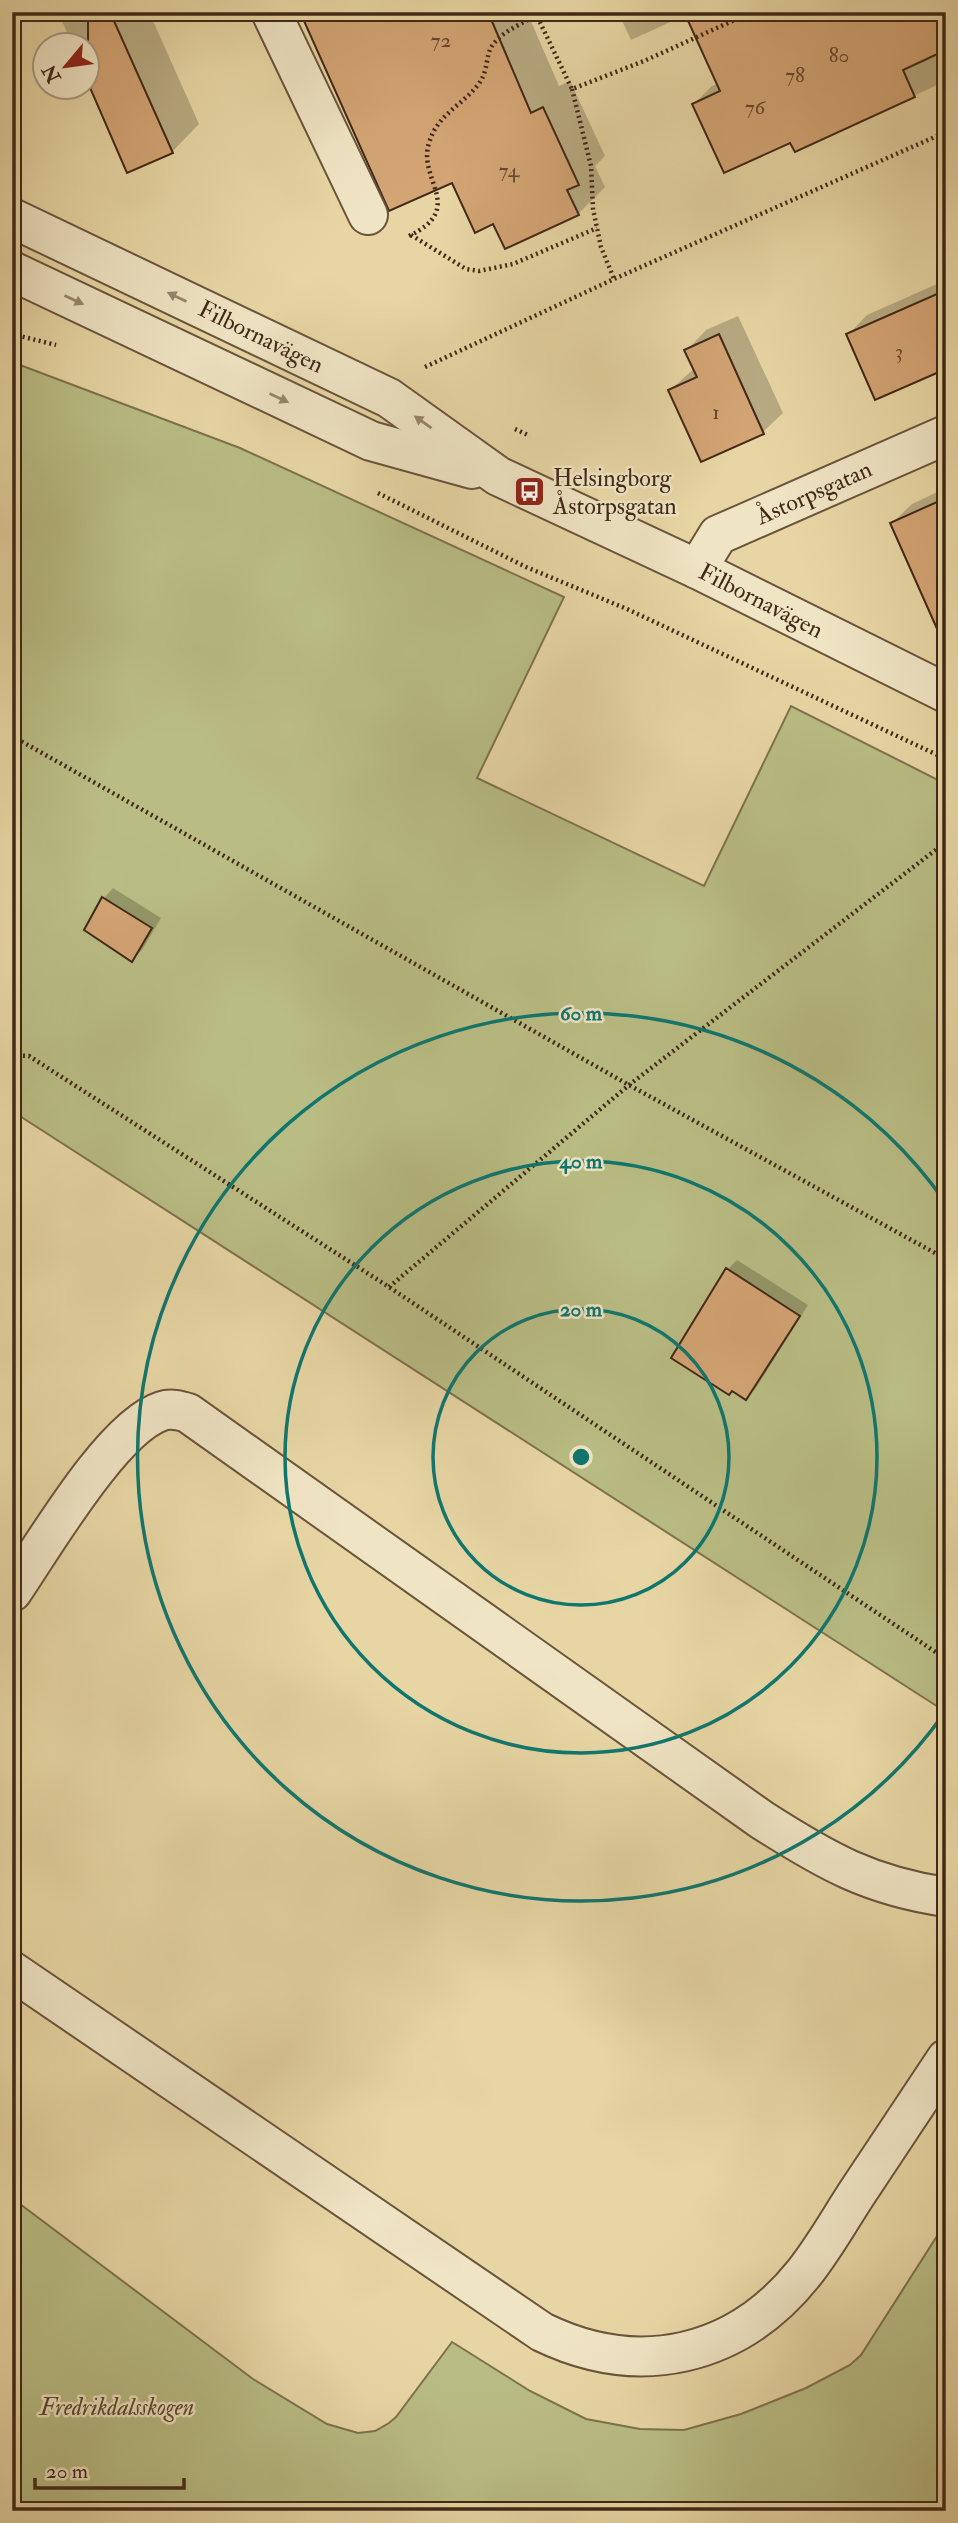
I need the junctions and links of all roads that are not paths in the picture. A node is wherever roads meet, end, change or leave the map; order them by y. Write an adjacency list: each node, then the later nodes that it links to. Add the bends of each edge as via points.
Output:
1 (271, 12): 2 (street)
2 (368, 215)
3 (12, 218): 6 (street, Filbornavägen, one-way to 3, via 389,398)
4 (12, 271): 6 (street, Filbornavägen, one-way to 6, via 371,441)
5 (946, 435): 7 (street, Åstorpsgatan, via 718,535)
6 (498, 476): 7 (street, Filbornavägen)
7 (698, 569): 8 (street, Filbornavägen)
8 (946, 693)
9 (12, 1592): 10 (street, via 102,1460 146,1419 174,1409 188,1413 812,1853 853,1874)
10 (946, 1898)
11 (12, 1972): 12 (street, via 542,2332 598,2353 640,2357 672,2355 716,2343 746,2328 773,2305 804,2273)
12 (946, 2060)

